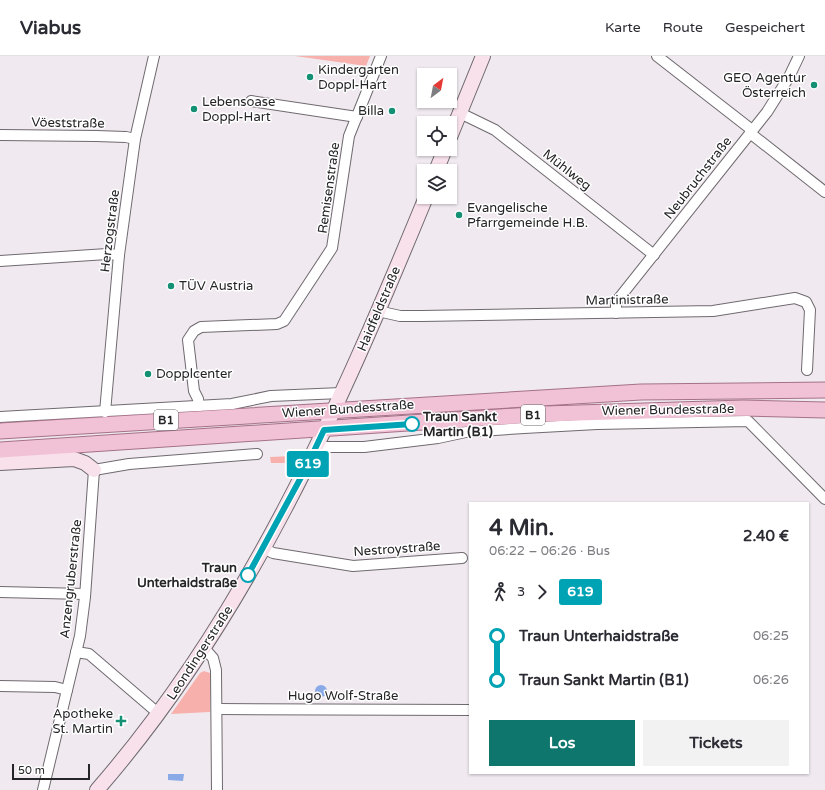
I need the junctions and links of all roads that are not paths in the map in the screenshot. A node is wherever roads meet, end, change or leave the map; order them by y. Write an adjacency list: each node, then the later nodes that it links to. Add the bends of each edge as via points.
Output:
1 (154, 56): 12 (street, Herzogstraße)
2 (380, 56): 8 (street, Remisenstraße)
3 (483, 56): 7 (street)
4 (657, 56): 10 (street)
5 (799, 56): 10 (street, Neubruchstraße, via 778,96)
6 (251, 101): 8 (street)
7 (460, 113): 9 (street); 16 (street, Mühlweg, via 496,130)
8 (357, 117): 23 (street, Remisenstraße, via 349,136 332,248 284,321 277,324 201,327 188,340 193,384)
9 (457, 120)
10 (751, 132): 13 (street); 16 (street, Neubruchstraße)
11 (0, 135): 12 (street, Vöeststraße)
12 (135, 139): 15 (street, Herzogstraße)
13 (825, 192)
14 (423, 204): 18 (street, Haidfeldstraße)
15 (120, 255): 17 (street); 25 (street, Herzogstraße)
16 (654, 255): 19 (street, Neubruchstraße, via 616,302)
17 (0, 261)
18 (378, 311): 19 (street, Martinistraße, via 400,316); 22 (street, Haidfeldstraße)
19 (616, 313): 20 (street, Martinistraße, via 712,311 802,299 809,305 810,310)
20 (807, 370)
21 (825, 390): 28 (main road, Wiener Bundesstraße / B1, via 641,392)
22 (341, 393): 23 (street, Wiener Bundesstraße, via 271,396 232,404); 28 (street, Haidfeldstraße)
23 (199, 406): 25 (street, Wiener Bundesstraße)
24 (825, 410): 26 (main road, B1)
25 (105, 412): 27 (street, Wiener Bundesstraße)
26 (745, 415): 29 (main road, Wiener Bundesstraße / B1, via 545,414); 31 (street, Wiener Bundesstraße, via 466,432); 37 (street)
27 (0, 417)
28 (328, 420): 29 (main road, Wiener Bundesstraße / B1); 30 (main road, Wiener Bundesstraße / B1); 32 (street, Leondingerstraße); 33 (main road, Wiener Bundesstraße / B1)
29 (426, 422): 31 (street, Wiener Bundesstraße)
30 (0, 431)
31 (448, 436): 32 (street, Wiener Bundesstraße, via 364,447)
32 (316, 447): 38 (street, Leondingerstraße)
33 (0, 450)
34 (257, 454): 36 (street, via 129,464)
35 (0, 463): 36 (street, via 74,459)
36 (94, 470): 41 (street, Anzengruberstraße)
37 (825, 499)
38 (263, 548): 39 (street, Nestroystraße, via 273,553 353,566); 42 (street, Leondingerstraße)
39 (462, 558)
40 (0, 592): 41 (street)
41 (85, 594): 43 (street, Anzengruberstraße)
42 (205, 649): 46 (street, via 215,663); 48 (street, Leondingerstraße)
43 (76, 652): 45 (street, Anzengruberstraße); 48 (street, via 89,654)
44 (0, 686): 45 (street, via 56,687)
45 (67, 690): 49 (street, Anzengruberstraße)
46 (217, 709): 47 (street, Hugo Wolf-Straße); 51 (street)
47 (469, 710)
48 (158, 714): 50 (street, Leondingerstraße)
49 (43, 790)
50 (97, 790)
51 (217, 790)

